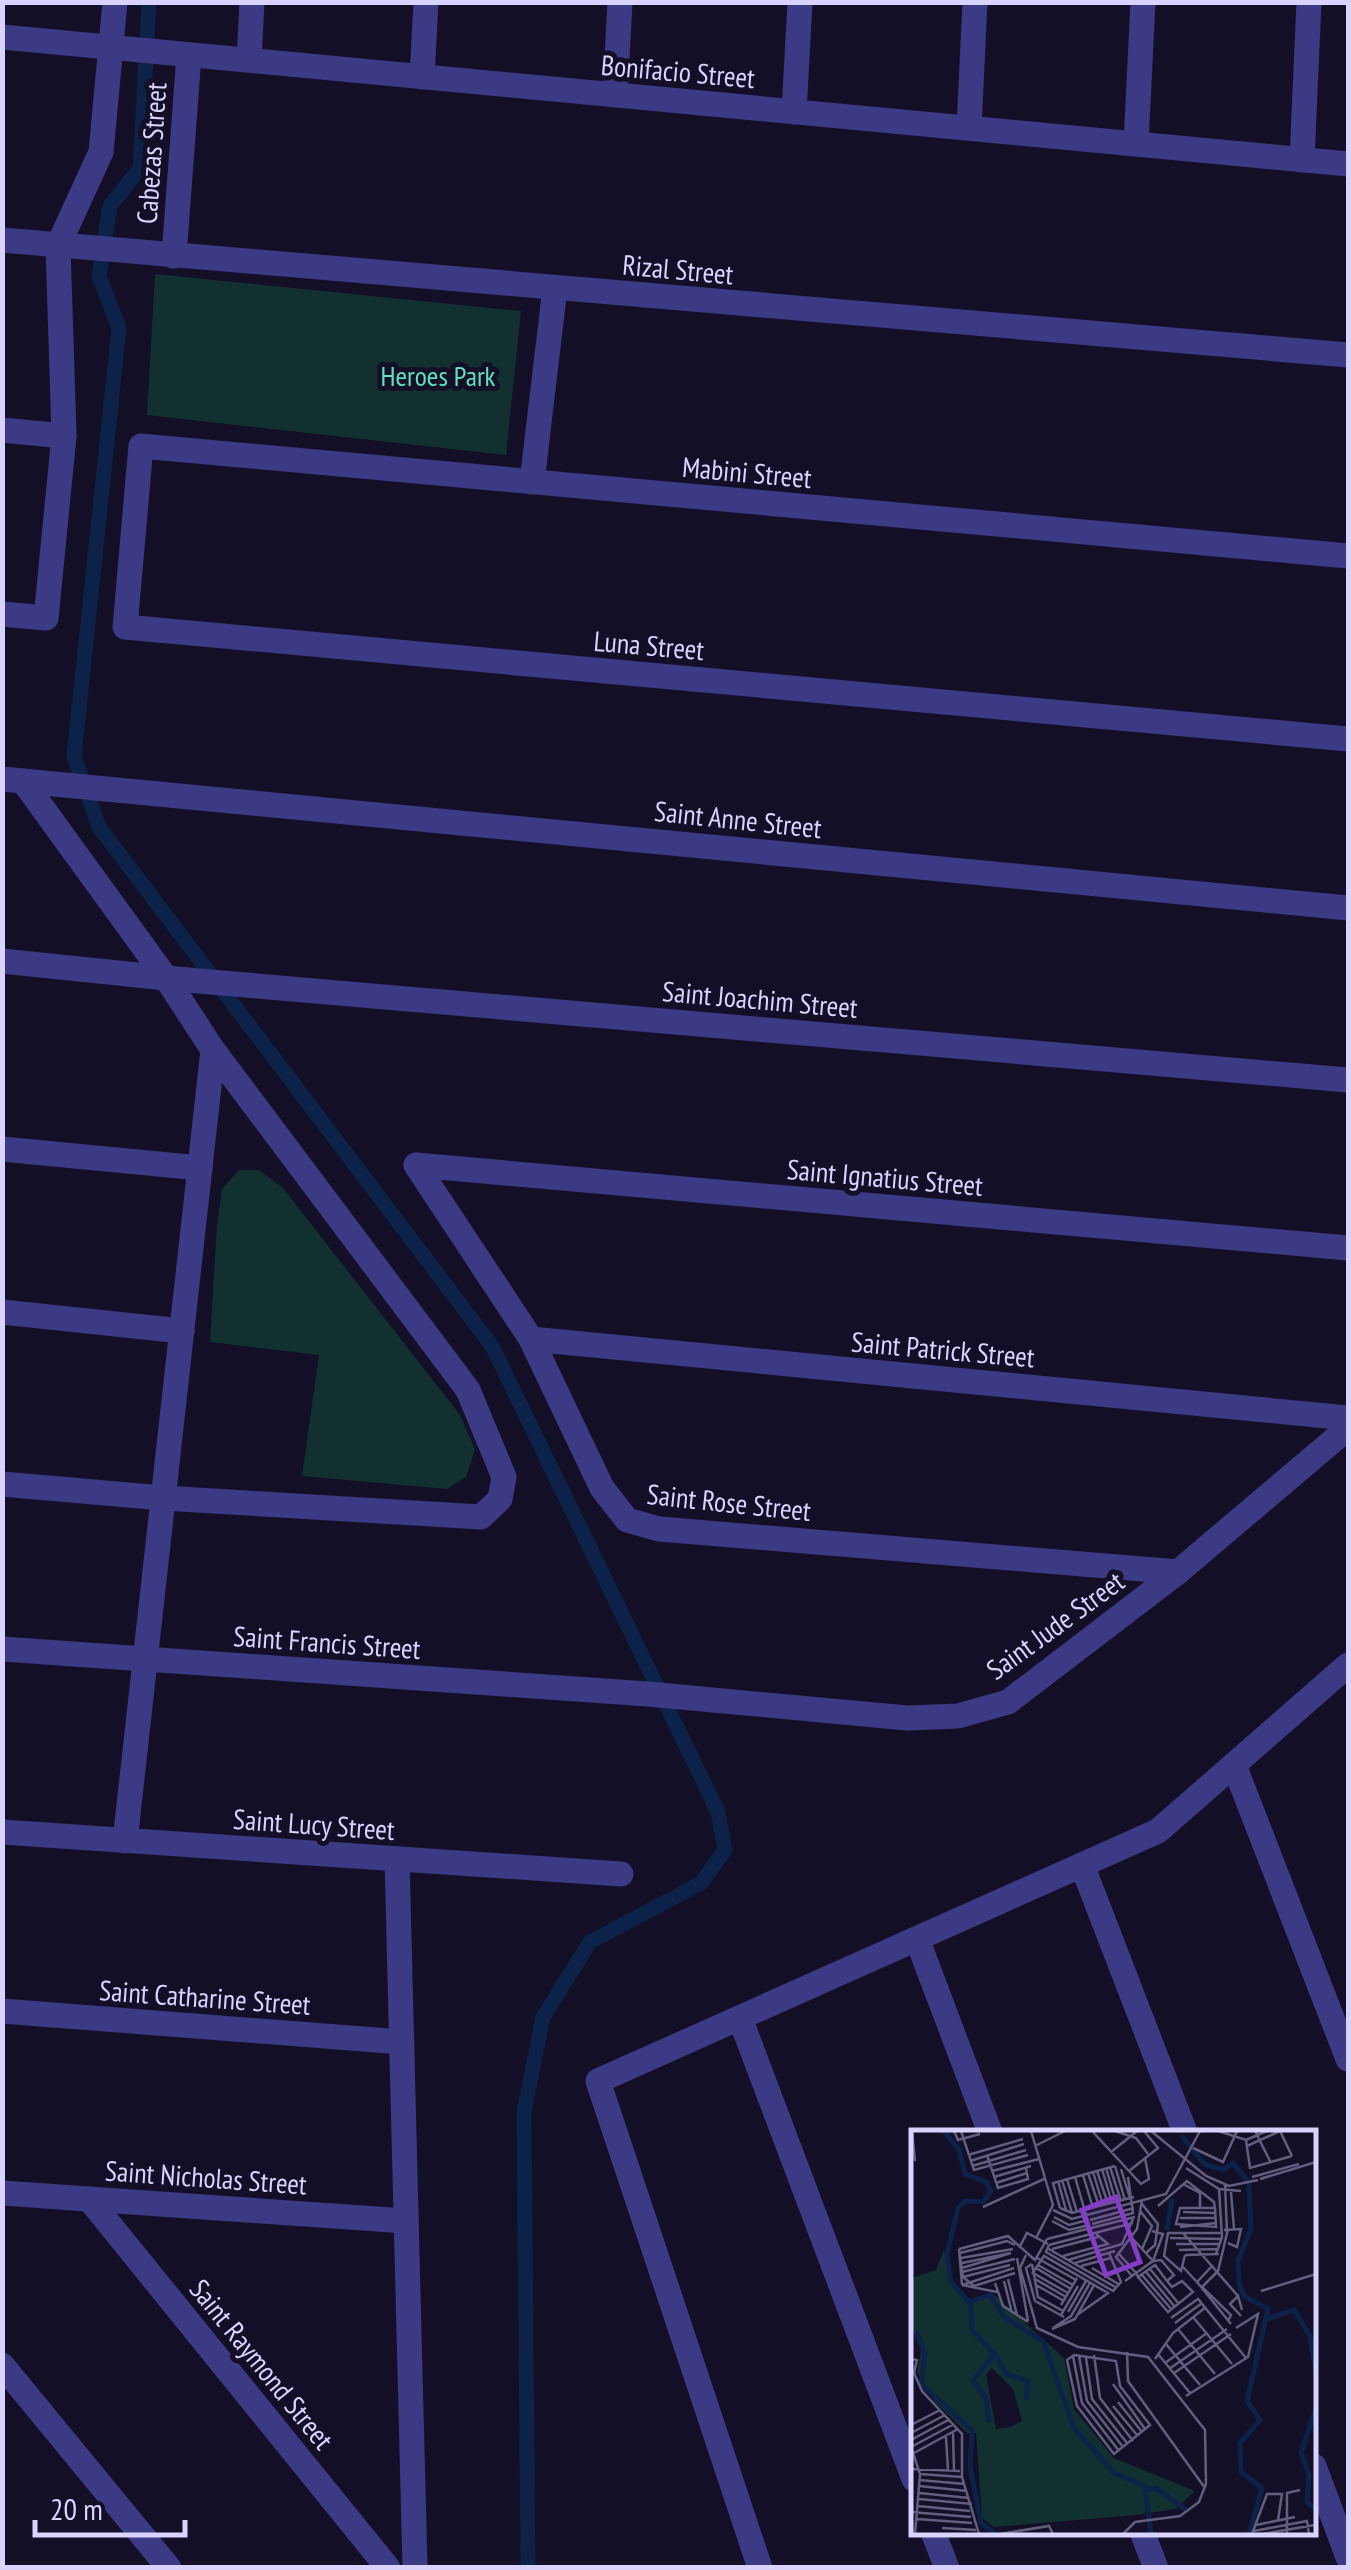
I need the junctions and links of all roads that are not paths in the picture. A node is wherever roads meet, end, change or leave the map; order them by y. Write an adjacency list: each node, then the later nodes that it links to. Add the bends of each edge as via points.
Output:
1 (114, 2): 10 (street, Cabezas Street)
2 (252, 2): 12 (street)
3 (426, 2): 13 (street)
4 (620, 2): 14 (street)
5 (800, 2): 15 (street)
6 (975, 2): 16 (street)
7 (1143, 2): 17 (street)
8 (1309, 2): 18 (street)
9 (2, 37): 10 (street, Bonifacio Street)
10 (124, 48): 11 (street, Bonifacio Street); 21 (street, Cabezas Street, via 101,152)
11 (179, 54): 12 (street, Bonifacio Street); 22 (street, Cabezas Street)
12 (248, 60): 13 (street, Bonifacio Street)
13 (422, 77): 14 (street, Bonifacio Street)
14 (615, 95): 15 (street, Bonifacio Street)
15 (794, 112): 16 (street, Bonifacio Street)
16 (969, 128): 17 (street, Bonifacio Street)
17 (1136, 144): 18 (street, Bonifacio Street)
18 (1302, 160): 19 (street, Bonifacio Street)
19 (1348, 164)
20 (2, 240): 21 (street, Rizal Street)
21 (65, 247): 22 (street, Rizal Street); 26 (street)
22 (174, 256): 23 (street, Rizal Street)
23 (555, 288): 24 (street, Rizal Street); 28 (street)
24 (1348, 355)
25 (2, 430): 26 (street)
26 (64, 436): 30 (street, via 46,618)
27 (141, 446): 28 (street, Mabini Street); 31 (street, Luna Street, via 125,628)
28 (532, 482): 29 (street, Mabini Street)
29 (1348, 556)
30 (2, 614)
31 (1348, 739)
32 (13, 780): 33 (street, Saint Anne Street); 35 (street)
33 (1348, 908)
34 (2, 961): 35 (street, Saint Joachim Street)
35 (172, 979): 36 (street); 37 (street, Saint Joachim Street)
36 (213, 1050): 40 (street); 48 (street, via 468,1390 504,1477 500,1499 481,1517)
37 (1348, 1080)
38 (2, 1149): 40 (street)
39 (416, 1165): 41 (street, Saint Ignatius Street); 44 (street, Saint Rose Street)
40 (200, 1168): 43 (street)
41 (1348, 1248)
42 (2, 1312): 43 (street)
43 (182, 1331): 48 (street)
44 (531, 1339): 45 (street, Saint Patrick Street); 49 (street, Saint Rose Street, via 602,1488 627,1520 659,1529)
45 (1348, 1418)
46 (1348, 1428): 49 (street, Saint Jude Street)
47 (2, 1484): 48 (street)
48 (163, 1498): 51 (street)
49 (1178, 1572): 53 (street, Saint Jude Street, via 1008,1702 958,1716 907,1718)
50 (2, 1649): 51 (street, Saint Francis Street)
51 (146, 1659): 53 (street, Saint Francis Street); 56 (street)
52 (1348, 1666): 54 (street)
53 (648, 1694)
54 (1234, 1764): 58 (street, via 1158,1831); 64 (street)
55 (2, 1832): 56 (street, Saint Lucy Street)
56 (125, 1841): 57 (street, Saint Lucy Street)
57 (397, 1860): 59 (street, Saint Lucy Street); 63 (street)
58 (1082, 1865): 60 (street); 66 (street)
59 (621, 1874)
60 (917, 1939): 62 (street); 65 (street)
61 (2, 2012): 63 (street, Saint Catharine Street)
62 (740, 2018): 72 (street); 79 (street, via 598,2081)
63 (402, 2042): 69 (street)
64 (1348, 2059)
65 (989, 2130)
66 (1184, 2130)
67 (2, 2192): 68 (street, Saint Nicholas Street)
68 (89, 2199): 69 (street, Saint Nicholas Street); 77 (street, Saint Raymond Street)
69 (406, 2221): 78 (street)
70 (2, 2365): 76 (street)
71 (1316, 2471): 75 (street)
72 (911, 2472)
73 (935, 2535): 80 (street)
74 (1143, 2535): 81 (street)
75 (1348, 2557)
76 (169, 2568)
77 (388, 2568)
78 (415, 2568)
79 (760, 2568)
80 (947, 2568)
81 (1156, 2568)

